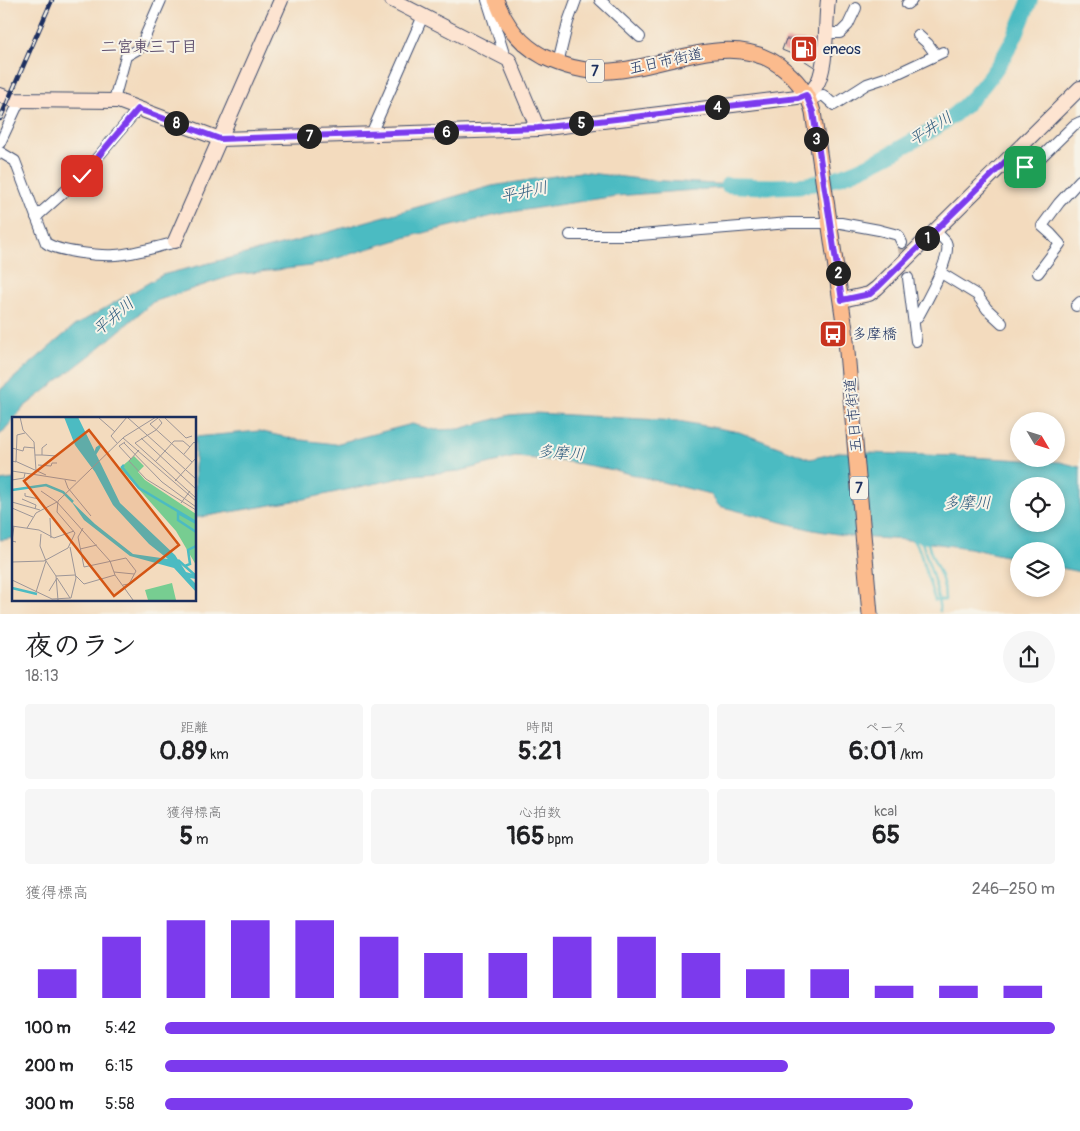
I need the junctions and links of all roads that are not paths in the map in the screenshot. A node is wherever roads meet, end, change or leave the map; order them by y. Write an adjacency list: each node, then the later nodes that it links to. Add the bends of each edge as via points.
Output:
1 (161, 0): 20 (street, via 140,48 126,56)
2 (281, 0): 25 (street)
3 (392, 0): 10 (street)
4 (486, 0): 14 (street)
5 (496, 0): 15 (main road, 五日市街道 / 7, via 517,36 536,52)
6 (576, 0): 15 (street)
7 (600, 0): 13 (street)
8 (828, 0): 11 (street)
9 (856, 8): 11 (street, via 840,33)
10 (423, 16): 14 (street); 24 (street)
11 (825, 33): 18 (street, via 821,77)
12 (918, 35): 18 (street, via 939,53 866,84 834,105 824,95)
13 (640, 37)
14 (506, 57): 23 (street)
15 (558, 63): 18 (main road, 五日市街道 / 7, via 588,71 610,71 711,51 748,52 781,66)
16 (1080, 88): 28 (street)
17 (0, 95): 19 (street)
18 (808, 97): 23 (street); 31 (main road, 五日市街道 / 7)
19 (20, 100): 20 (street); 26 (street)
20 (114, 100): 21 (street)
21 (138, 109): 25 (street); 30 (street, via 82,176)
22 (1080, 122): 28 (street, via 1031,167 1025,167)
23 (538, 128): 24 (street)
24 (371, 134): 25 (street)
25 (220, 139): 35 (street)
26 (0, 143)
27 (0, 152): 30 (street, via 14,161)
28 (1012, 155): 32 (street)
29 (1080, 180): 37 (street, via 1042,226 1060,244)
30 (36, 217): 35 (street, via 46,244 75,252 115,255)
31 (829, 220): 33 (street, via 640,234); 34 (street); 39 (main road, 五日市街道 / 7)
32 (935, 231): 36 (street, via 947,247); 39 (street, via 872,292)
33 (570, 235)
34 (900, 239)
35 (175, 241)
36 (941, 273): 40 (street); 41 (street, via 977,296)
37 (1038, 273)
38 (908, 278): 40 (street)
39 (842, 300): 43 (main road, 五日市街道 / 7)
40 (914, 321): 42 (street)
41 (1002, 323)
42 (916, 341)
43 (870, 614)

